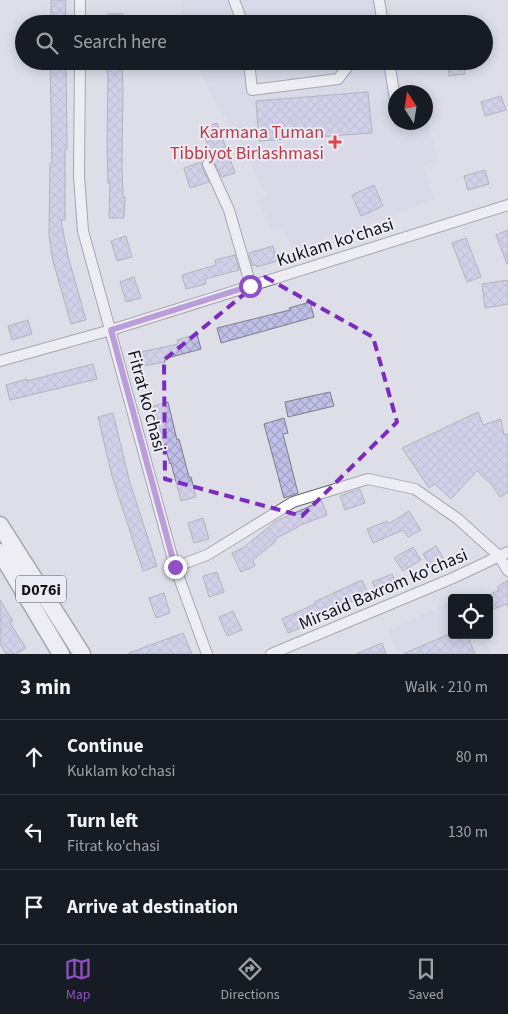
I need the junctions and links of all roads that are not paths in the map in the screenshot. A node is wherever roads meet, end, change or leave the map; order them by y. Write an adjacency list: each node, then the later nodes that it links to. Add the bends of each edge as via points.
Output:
1 (80, 0): 4 (street)
2 (234, 0): 5 (street)
3 (379, 0): 6 (street)
4 (80, 15)
5 (240, 15)
6 (382, 15)
7 (80, 70): 15 (street, Fitrat ko'chasi, via 79,176 83,231)
8 (249, 70): 9 (street, via 252,90 338,79)
9 (345, 70)
10 (390, 70): 11 (street)
11 (393, 85)
12 (208, 164): 14 (street, via 229,210)
13 (508, 204): 14 (street, Kuklam ko'chasi)
14 (250, 286): 15 (street, Kuklam ko'chasi)
15 (111, 330): 16 (street, Kuklam ko'chasi); 20 (street, Fitrat ko'chasi)
16 (0, 361)
17 (0, 524): 23 (main road, D076i)
18 (0, 552): 22 (main road, D076i)
19 (503, 554): 20 (street, via 415,489 368,479 293,502 207,555); 21 (street); 25 (street, Mirsaid Baxrom ko'chasi)
20 (175, 567): 24 (street, Fitrat ko'chasi)
21 (508, 572)
22 (61, 654)
23 (82, 654)
24 (207, 654)
25 (271, 654)

